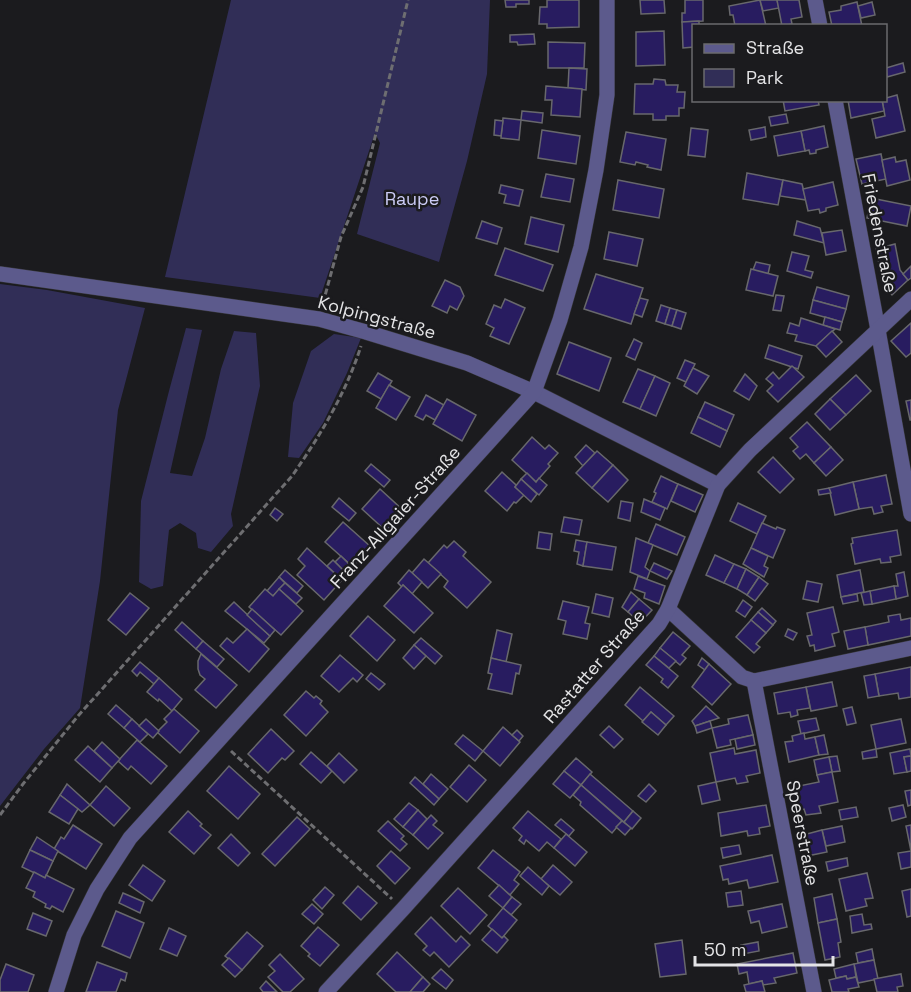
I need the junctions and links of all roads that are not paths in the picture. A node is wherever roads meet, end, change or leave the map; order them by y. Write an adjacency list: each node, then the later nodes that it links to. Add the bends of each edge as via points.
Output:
1 (607, 0): 8 (street, Franz-Allgaier-Straße, via 607,95 596,170 581,247)
2 (815, 0): 3 (street)
3 (820, 24)
4 (835, 102): 7 (street, Friedenstraße)
5 (0, 274): 8 (street, Kolpingstraße, via 319,320 467,363)
6 (911, 299): 7 (street, Rastatter Straße)
7 (878, 330): 9 (street, Rastatter Straße); 10 (street, Friedenstraße)
8 (534, 392): 9 (street, Kolpingstraße); 14 (street, Franz-Allgaier-Straße, via 130,838 74,935)
9 (718, 485): 11 (street, Rastatter Straße)
10 (911, 514)
11 (668, 609): 13 (street, via 742,677); 15 (street, Rastatter Straße, via 659,624)
12 (911, 648): 13 (street)
13 (754, 681): 16 (street, Speerstraße)
14 (56, 992)
15 (326, 992)
16 (814, 992)

